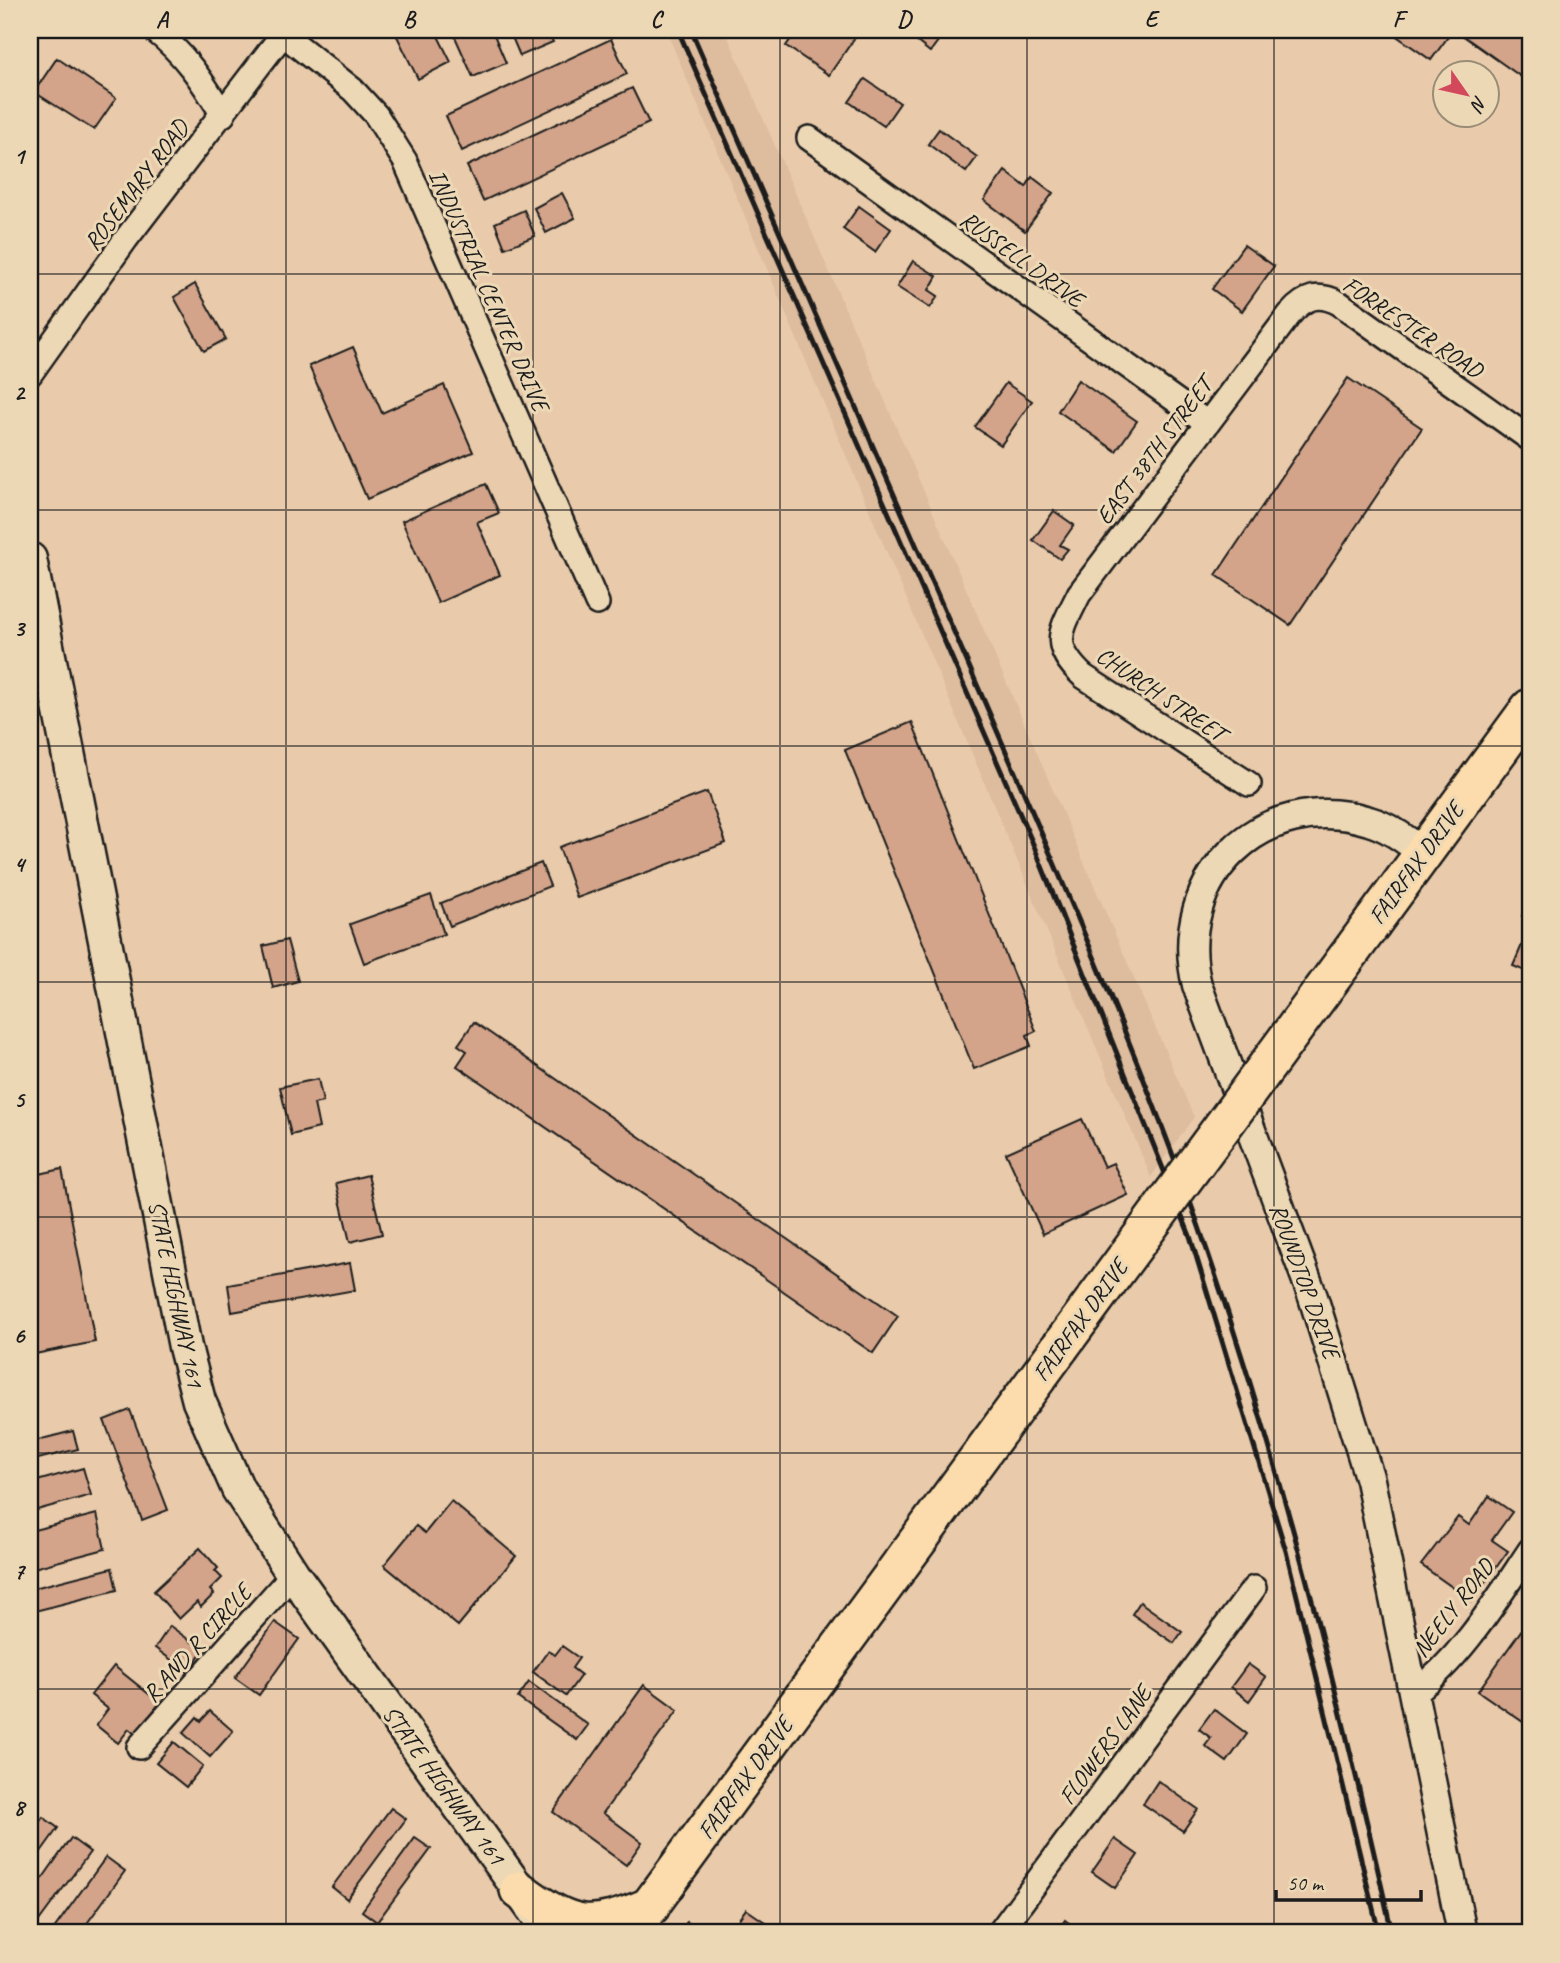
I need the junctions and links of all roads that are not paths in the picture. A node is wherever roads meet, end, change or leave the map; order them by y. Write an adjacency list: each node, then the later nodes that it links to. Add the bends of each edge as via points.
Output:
1 (154, 30): 3 (street, via 198,74)
2 (285, 32): 3 (street, ROSEMARY ROAD); 10 (street, INDUSTRIAL CENTER DRIVE, via 361,98 405,161)
3 (223, 115): 6 (street, ROSEMARY ROAD, via 126,239)
4 (809, 138): 7 (street, RUSSELL DRIVE)
5 (1299, 304): 7 (street, EAST 38TH STREET); 8 (street, FORRESTER ROAD, via 1318,296 1339,303)
6 (30, 374)
7 (1206, 422): 11 (street, EAST 38TH STREET, via 1079,594)
8 (1530, 439)
9 (30, 559): 16 (main road, STATE HIGHWAY 161, via 185,1347 199,1401 227,1466)
10 (597, 603)
11 (1061, 635): 13 (street, CHURCH STREET, via 1064,655 1083,676)
12 (1530, 708): 14 (main road, FAIRFAX DRIVE)
13 (1249, 784)
14 (1424, 853): 18 (street, ROUNDTOP DRIVE, via 1385,826 1353,817 1307,816 1269,825 1236,847 1208,883 1194,922 1192,954 1206,1010 1313,1297 1370,1480); 21 (main road, FAIRFAX DRIVE, bridge)
15 (1530, 1550): 18 (street, NEELY ROAD, via 1453,1655)
16 (293, 1574): 19 (street, R AND R CIRCLE); 20 (main road, STATE HIGHWAY 161)
17 (1254, 1588): 23 (street, FLOWERS LANE)
18 (1413, 1694): 24 (street, ROUNDTOP DRIVE)
19 (139, 1747)
20 (519, 1890): 21 (main road, via 570,1922); 22 (main road, STATE HIGHWAY 161)
21 (641, 1919)
22 (550, 1933)
23 (999, 1933)
24 (1462, 1933)

